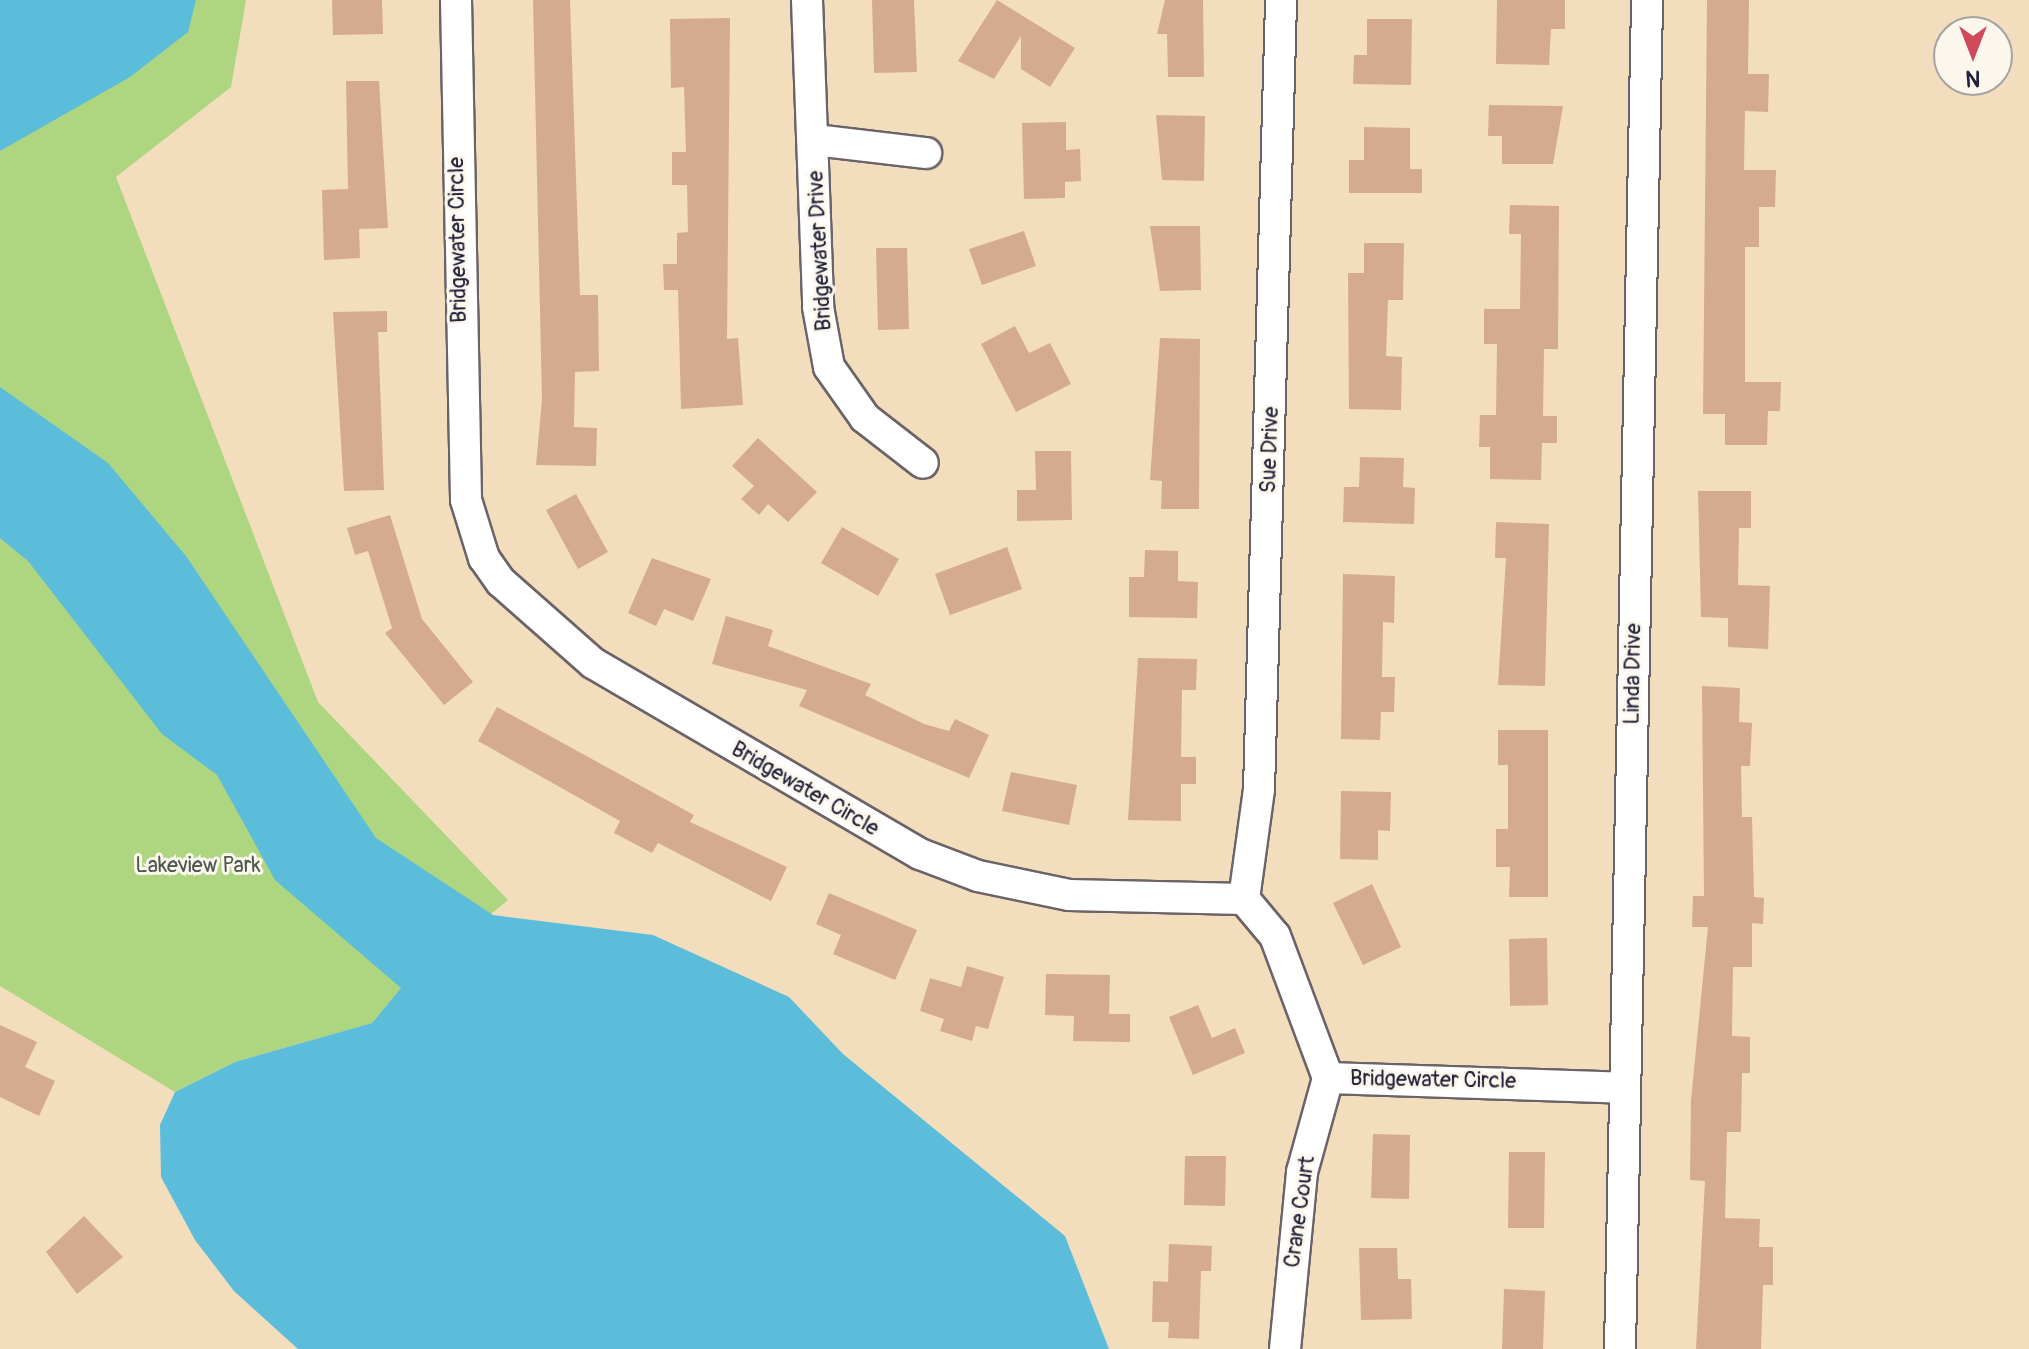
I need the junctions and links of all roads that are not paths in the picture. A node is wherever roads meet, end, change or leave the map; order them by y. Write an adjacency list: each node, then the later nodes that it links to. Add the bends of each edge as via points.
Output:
1 (456, 0): 8 (street, Bridgewater Circle, via 466,500 484,558 520,605 593,663 920,854 978,876 1069,895)
2 (807, 0): 5 (street, Bridgewater Drive)
3 (1281, 0): 8 (street, Sue Drive, via 1259,790)
4 (1647, 0): 10 (street, Linda Drive)
5 (815, 140): 6 (street); 7 (street, Bridgewater Drive, via 818,307 829,367 865,418)
6 (926, 153)
7 (923, 463)
8 (1244, 899): 9 (street, Bridgewater Circle, via 1275,936)
9 (1328, 1078): 10 (street, Bridgewater Circle); 11 (street, Crane Court, via 1302,1172)
10 (1624, 1088): 12 (street, Linda Drive)
11 (1285, 1349)
12 (1620, 1349)

